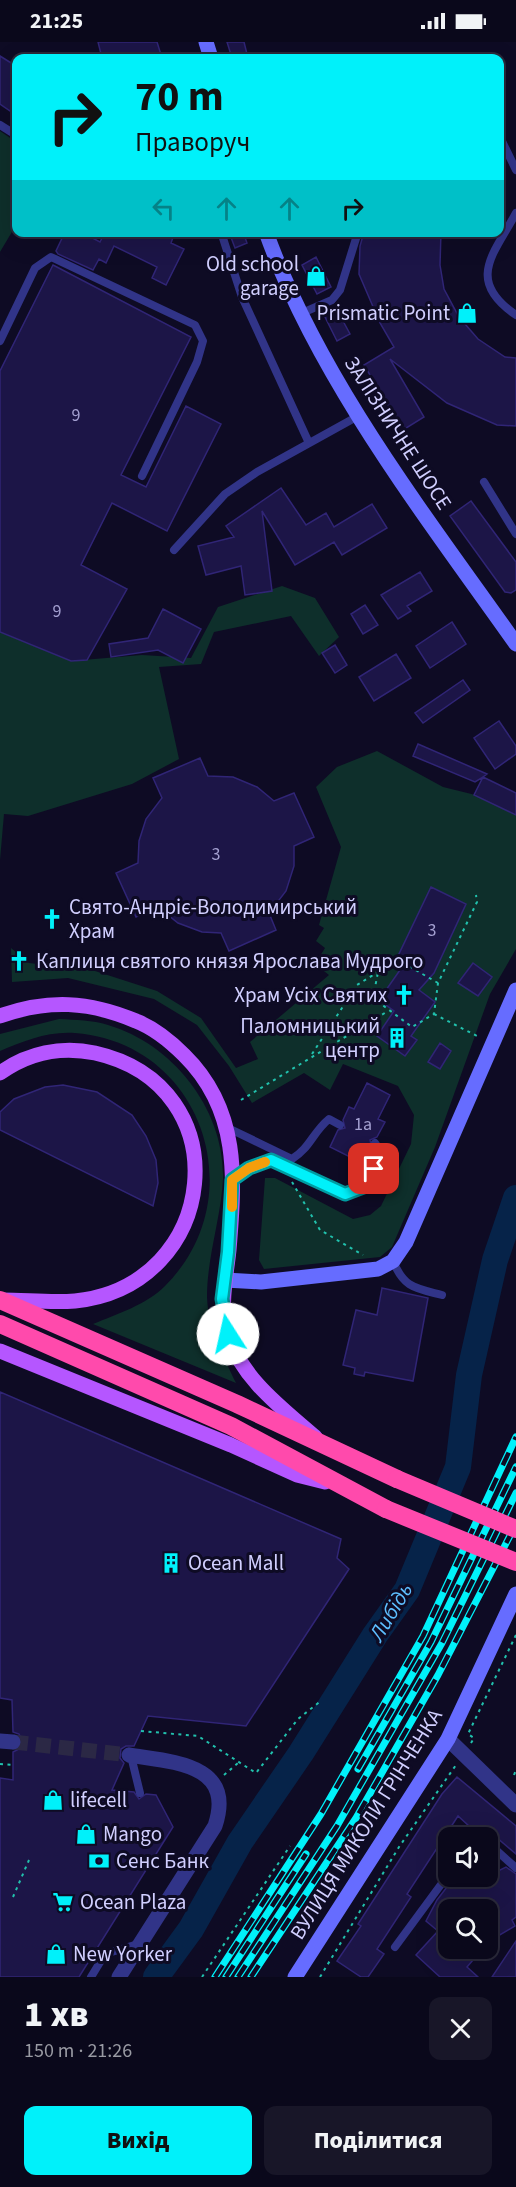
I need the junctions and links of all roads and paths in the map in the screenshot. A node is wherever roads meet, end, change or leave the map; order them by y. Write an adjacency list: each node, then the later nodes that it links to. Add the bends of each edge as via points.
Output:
1 (504, 145): 2 (lane)
2 (516, 170)
3 (516, 214): 4 (lane)
4 (504, 233)
5 (223, 237): 13 (lane, via 242,297)
6 (268, 237): 9 (street, ЗАЛІЗНИЧНЕ ШОСЕ)
7 (356, 237): 9 (lane, via 340,291 332,300)
8 (502, 237): 10 (lane, via 486,273 490,287)
9 (302, 314): 12 (street, ЗАЛІЗНИЧНЕ ШОСЕ)
10 (516, 315)
11 (0, 341): 14 (lane, via 35,268 51,258 195,325 203,341 197,362)
12 (360, 415): 13 (lane); 18 (street, ЗАЛІЗНИЧНЕ ШОСЕ, via 404,486)
13 (309, 443): 17 (lane, via 225,494)
14 (142, 476)
15 (484, 482): 16 (lane)
16 (516, 534)
17 (174, 549)
18 (516, 644)
19 (476, 895): 21 (path, via 477,902)
20 (378, 972): 21 (path, via 393,957); 23 (path, via 374,998); 27 (path, via 357,985)
21 (438, 983): 24 (path)
22 (516, 990): 36 (street, via 406,1242)
23 (389, 1010): 24 (path, via 412,1027); 27 (path)
24 (434, 1014): 26 (path)
25 (0, 1016): 31 (main road, via 54,1003 116,1012 143,1024 169,1041 208,1083)
26 (484, 1039)
27 (310, 1057): 29 (path)
28 (0, 1073): 39 (main road, via 33,1056 83,1050 107,1056 152,1078 170,1095 191,1136 196,1171 193,1204 186,1224 162,1258 131,1282 76,1301)
29 (241, 1100)
30 (340, 1125): 31 (lane, via 329,1119 305,1151 292,1159)
31 (228, 1128): 34 (main road)
32 (375, 1143): 33 (lane, via 382,1153 366,1186 345,1194)
33 (282, 1164): 34 (lane, via 271,1160); 35 (path, via 320,1230)
34 (232, 1180): 37 (main road)
35 (364, 1256)
36 (393, 1261): 37 (street, via 378,1269 261,1282); 38 (lane, via 399,1276 409,1286)
37 (225, 1280): 42 (main road, via 222,1299 228,1334 241,1363 264,1392)
38 (442, 1295)
39 (0, 1300): 42 (highway)
40 (0, 1324): 43 (highway, via 231,1426)
41 (0, 1351): 43 (main road, via 297,1475)
42 (324, 1445): 44 (highway, bridge)
43 (342, 1486): 45 (highway, bridge, via 386,1509)
44 (516, 1529)
45 (516, 1562)
46 (516, 1594): 50 (street, ВУЛИЦЯ МИКОЛИ ГРІНЧЕНКА)
47 (516, 1635): 51 (path, via 468,1734)
48 (322, 1700): 49 (path, via 298,1719 256,1773 198,1736)
49 (141, 1731)
50 (448, 1738): 59 (street); 71 (street, ВУЛИЦЯ МИКОЛИ ГРІНЧЕНКА)
51 (474, 1738)
52 (130, 1756): 58 (lane); 66 (street, via 186,1764 200,1771 219,1797 220,1813 216,1826)
53 (0, 1764): 54 (path)
54 (13, 1765)
55 (452, 1770): 72 (path, via 399,1847)
56 (516, 1770): 57 (path)
57 (514, 1775)
58 (140, 1793)
59 (516, 1805)
60 (290, 1846): 70 (path)
61 (498, 1852): 63 (lane)
62 (29, 1860): 65 (path)
63 (516, 1868)
64 (439, 1887): 67 (lane)
65 (13, 1897)
66 (141, 1943): 68 (lane, via 105,1954); 69 (street)
67 (395, 1947)
68 (90, 1977)
69 (119, 1977)
70 (202, 1977)
71 (296, 1977)
72 (320, 1977)

